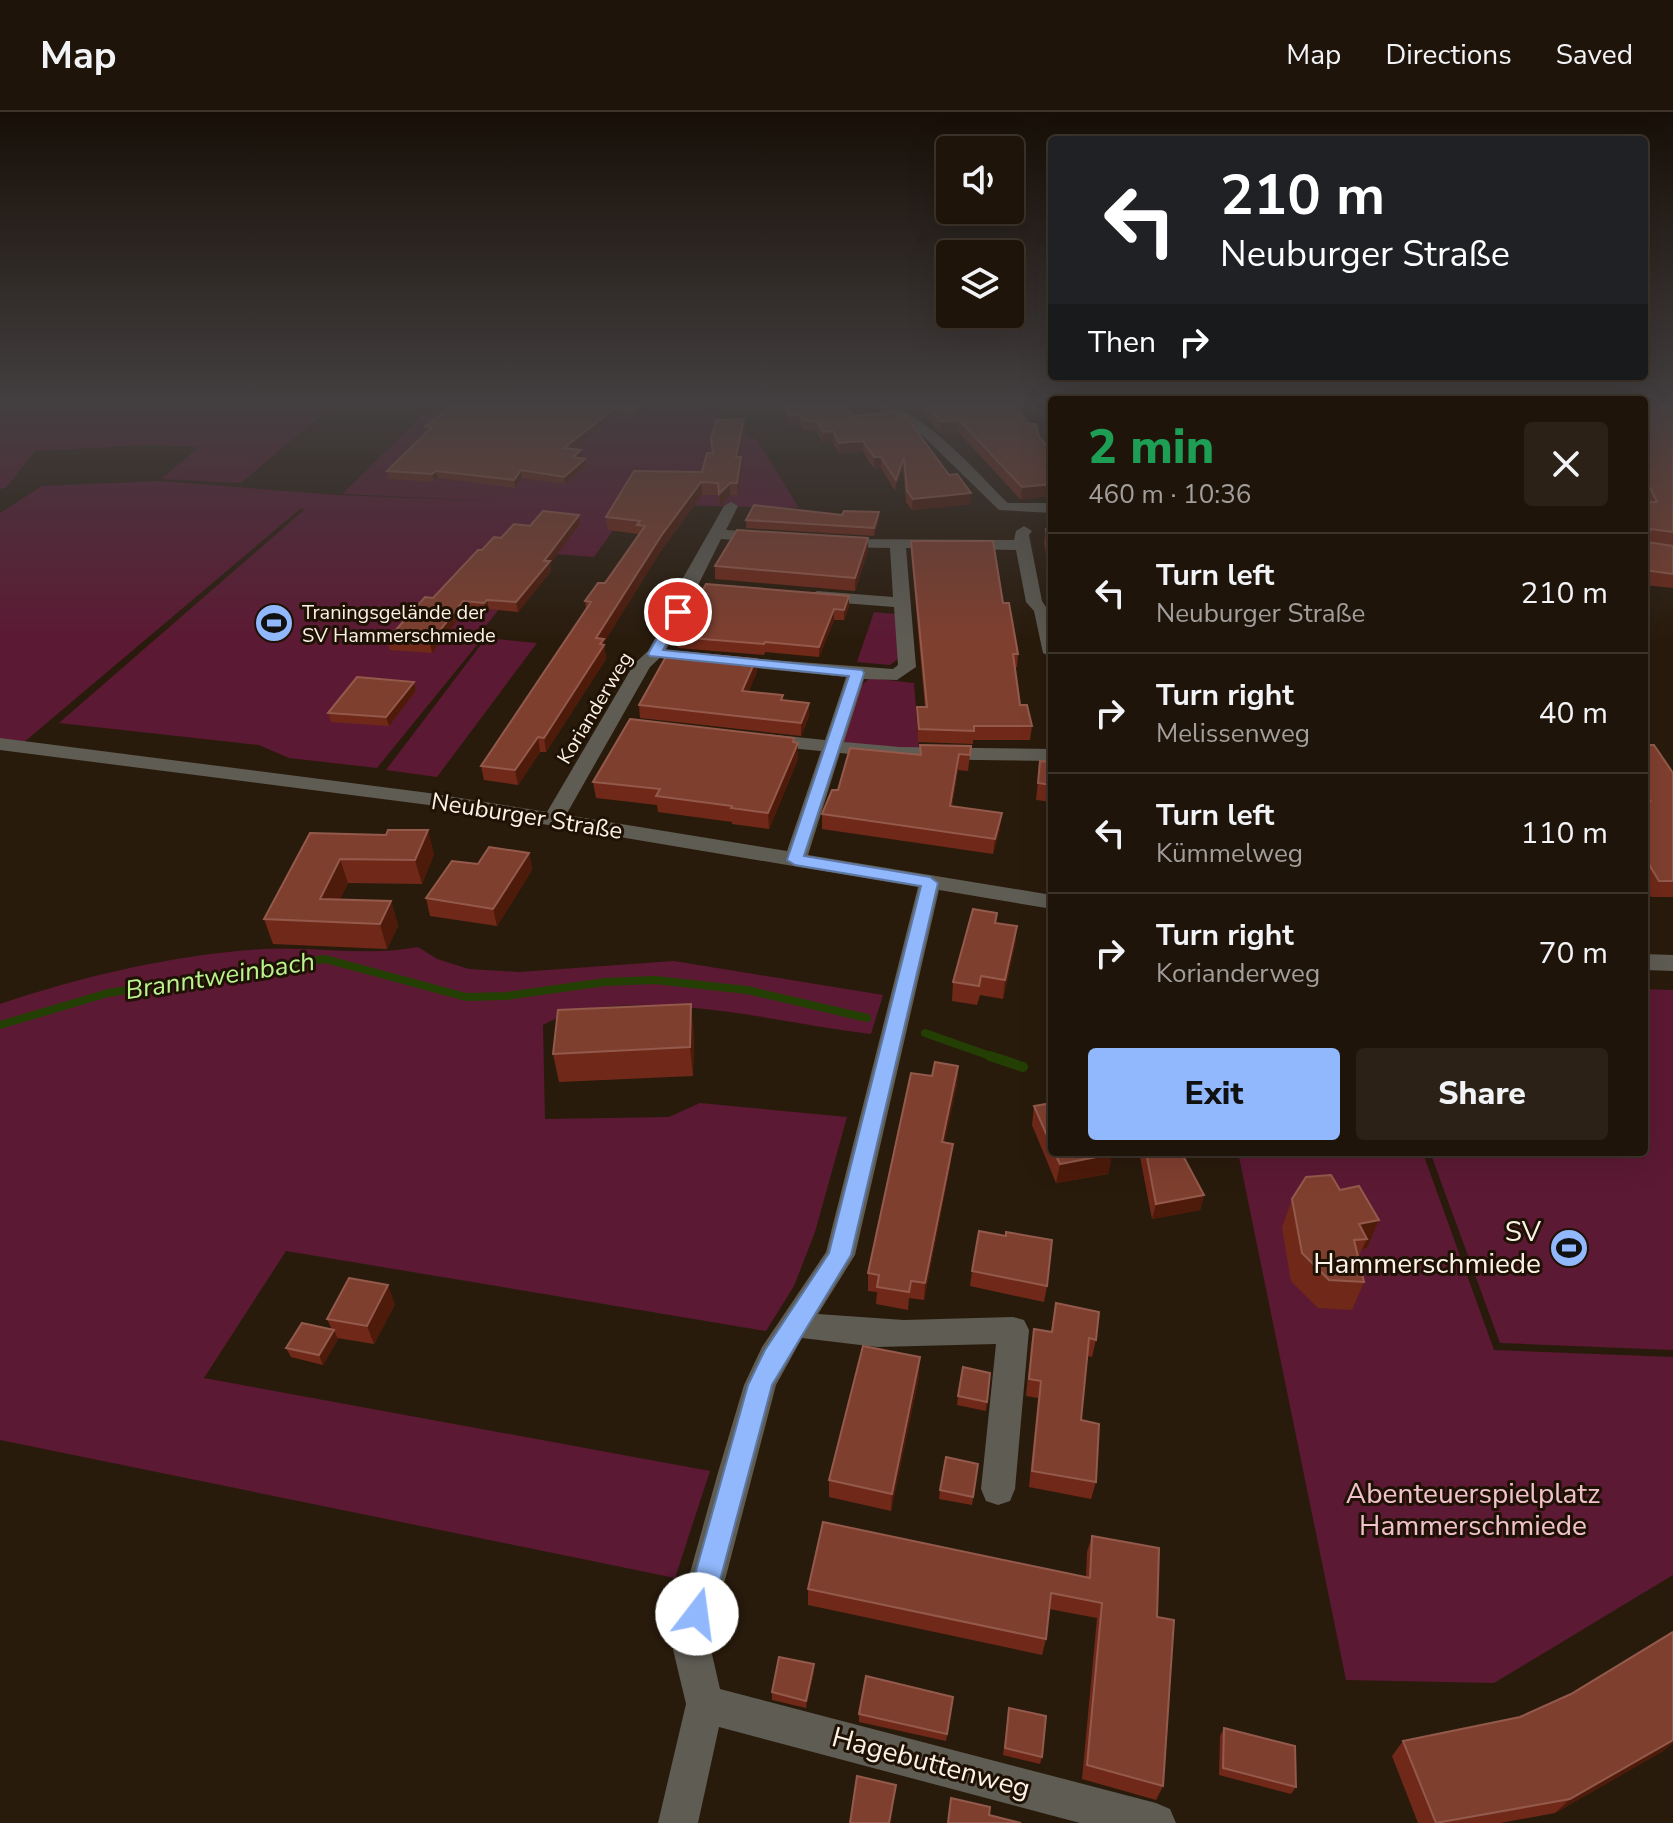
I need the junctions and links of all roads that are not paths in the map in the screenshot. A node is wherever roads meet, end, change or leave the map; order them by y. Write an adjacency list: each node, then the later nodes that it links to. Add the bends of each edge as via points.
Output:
1 (975, 481): 4 (street, via 999,505)
2 (731, 506): 5 (street, Korianderweg)
3 (1048, 508): 4 (street)
4 (1019, 510): 9 (street)
5 (716, 534): 6 (street); 13 (street, Korianderweg, via 695,586)
6 (776, 538)
7 (816, 540): 8 (street)
8 (898, 545): 9 (street); 11 (street)
9 (1023, 545): 12 (street, via 1034,602 1042,610)
10 (791, 594): 11 (street)
11 (902, 603): 16 (street, via 907,667 897,675)
12 (1048, 636)
13 (655, 654): 14 (street); 17 (street, Korianderweg, via 643,664)
14 (682, 656)
15 (709, 659): 16 (street)
16 (857, 673): 21 (street)
17 (610, 723): 18 (street); 23 (street, Korianderweg)
18 (637, 726)
19 (747, 738): 21 (street)
20 (0, 744): 23 (street, Neuburger Straße)
21 (832, 749): 22 (street); 24 (street)
22 (1048, 755)
23 (553, 820): 24 (street, Neuburger Straße)
24 (795, 860): 25 (street, Neuburger Straße)
25 (930, 883): 26 (street, Neuburger Straße); 29 (street, via 840,1255)
26 (1048, 901)
27 (1648, 962): 28 (street)
28 (1673, 963)
29 (796, 1324): 30 (street, via 887,1336 1013,1330); 31 (street, via 760,1385 690,1641)
30 (998, 1489)
31 (705, 1704): 32 (street); 33 (street, Hagebuttenweg)
32 (678, 1823)
33 (1156, 1823)

